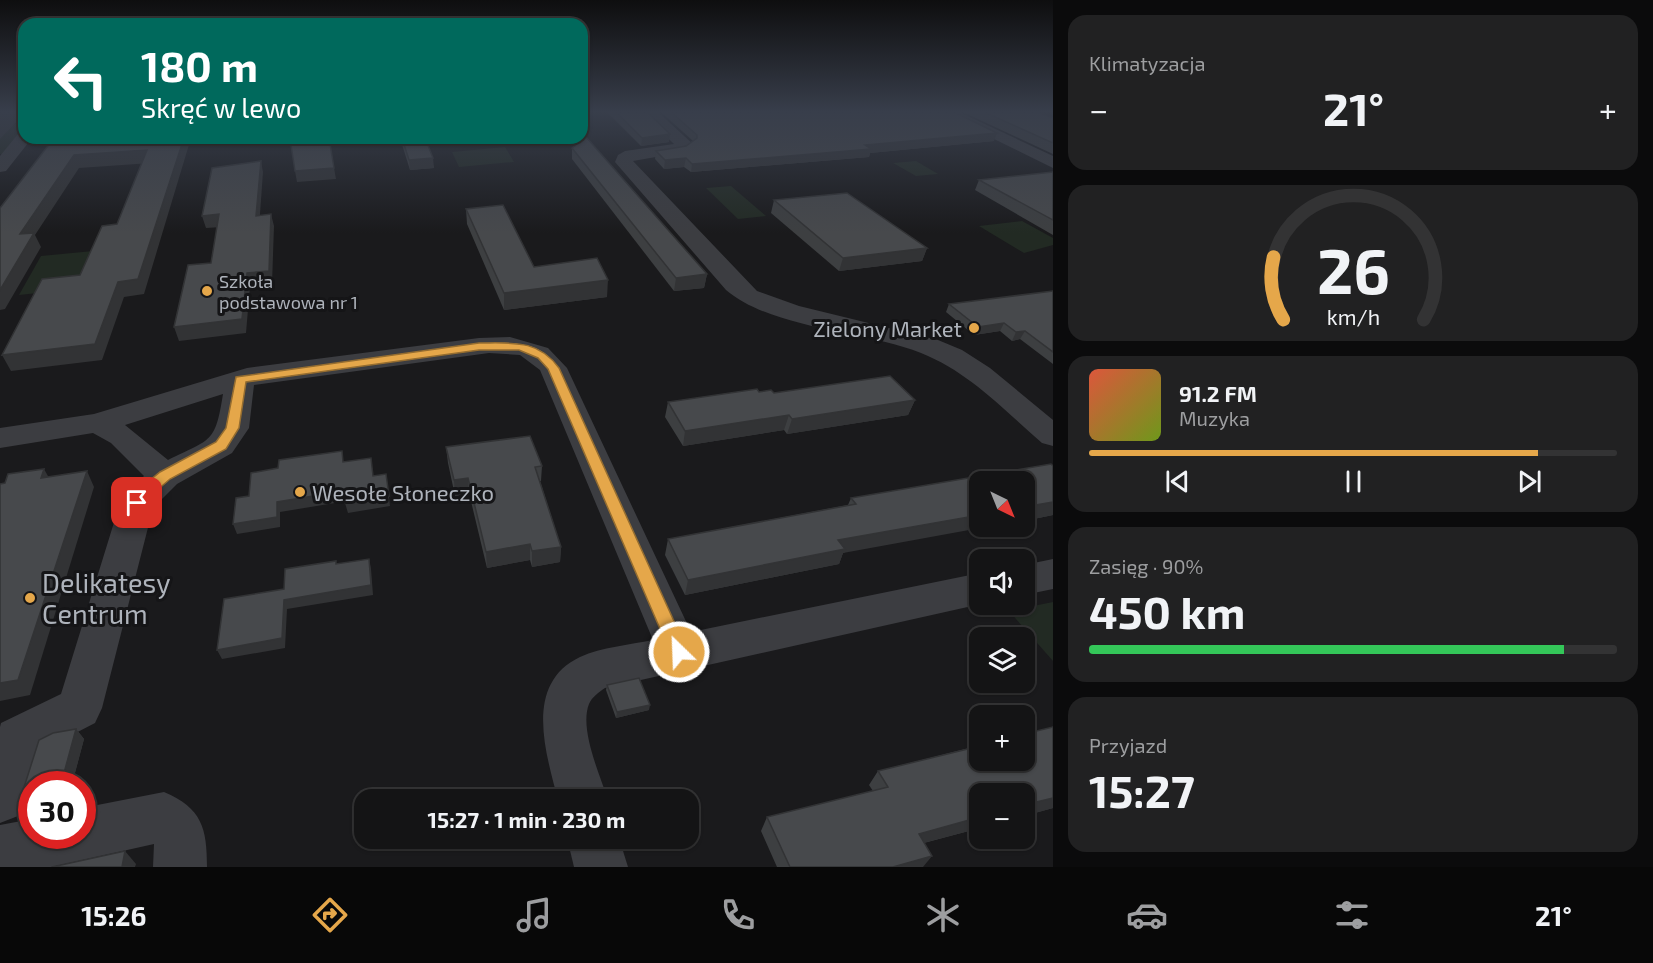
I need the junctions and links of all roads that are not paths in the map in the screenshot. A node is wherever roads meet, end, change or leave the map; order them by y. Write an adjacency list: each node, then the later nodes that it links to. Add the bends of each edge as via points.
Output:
1 (12, 152): 5 (street)
2 (647, 152): 8 (street, via 632,154 624,162 741,291 779,308 945,353 980,374)
3 (1031, 152): 4 (street)
4 (1053, 163)
5 (0, 167)
6 (240, 379): 7 (street); 10 (street, via 230,435 221,446); 14 (street, via 479,346 520,346 542,355 553,368)
7 (97, 423): 9 (street); 10 (street, via 122,436)
8 (1051, 433)
9 (0, 438)
10 (165, 476): 16 (street, via 137,503 79,708 18,739)
11 (1053, 574): 12 (street)
12 (1035, 578)
13 (969, 591): 14 (street)
14 (679, 652): 15 (street, via 598,669 571,688 562,714)
15 (580, 789)
16 (0, 798)
17 (96, 831): 21 (street, via 165,818 181,836)
18 (18, 847): 20 (street)
19 (596, 849): 22 (street)
20 (0, 851)
21 (180, 867)
22 (601, 867)

